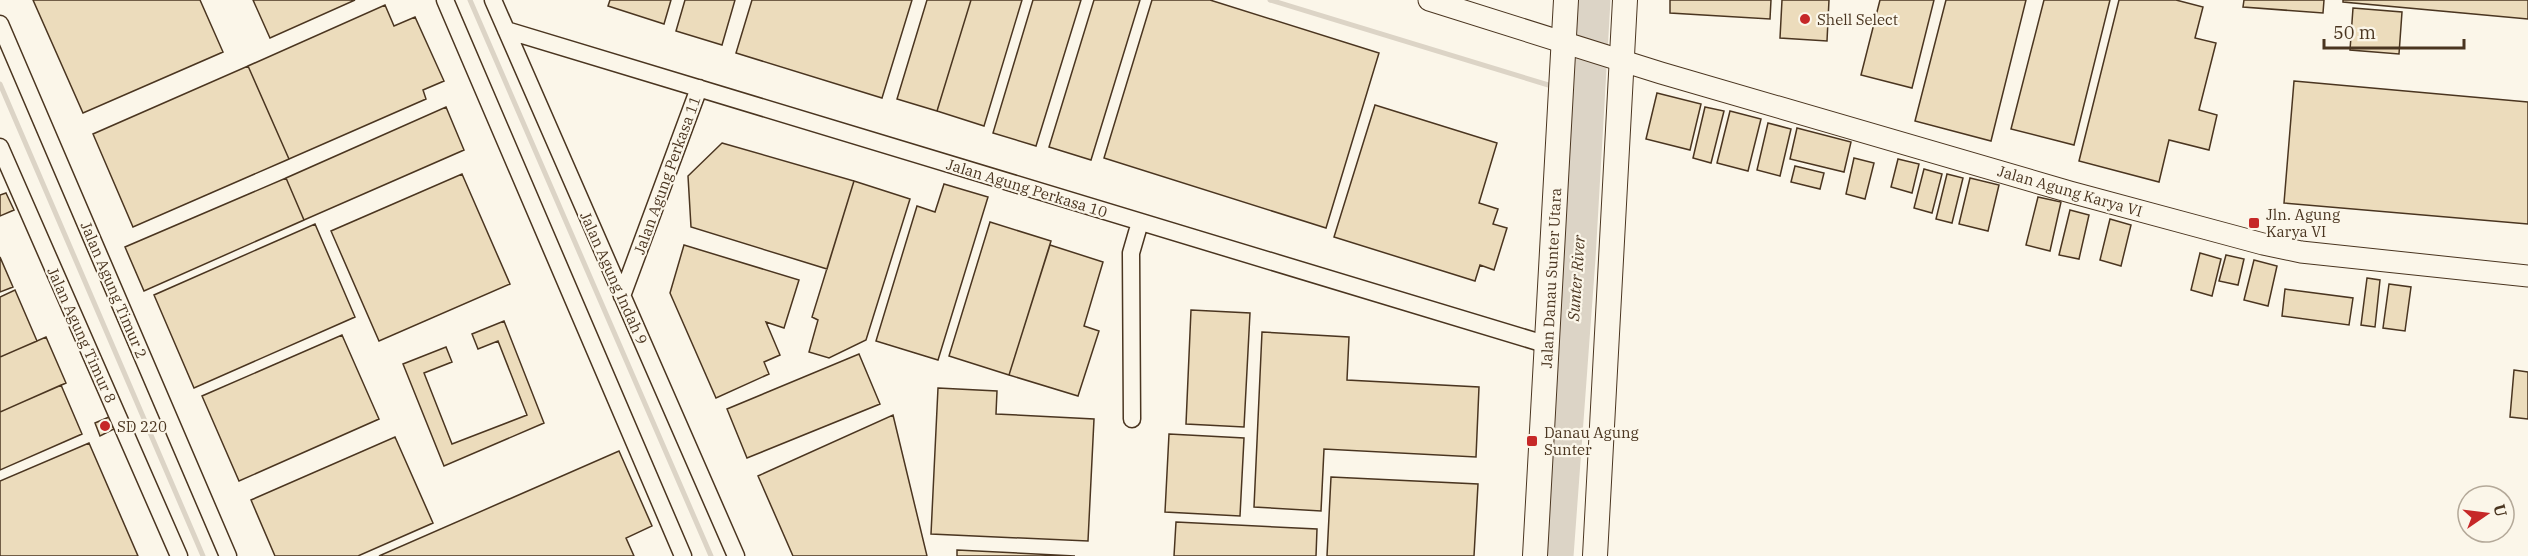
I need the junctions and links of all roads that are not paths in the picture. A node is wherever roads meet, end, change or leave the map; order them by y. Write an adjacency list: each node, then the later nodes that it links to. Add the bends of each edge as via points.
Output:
1 (445, 0): 19 (street)
2 (493, 0): 7 (street, Jalan Agung Indah 9)
3 (1429, 0): 8 (street, Jalan Agung Karya VI)
4 (1566, 0): 8 (main road, Jalan Danau Sunter Utara)
5 (1624, 0): 9 (main road)
6 (0, 24): 18 (street, Jalan Agung Timur 2)
7 (506, 30): 10 (street, Jalan Agung Perkasa 10); 14 (street, Jalan Agung Indah 9)
8 (1567, 48): 9 (street, Jalan Agung Karya VI); 15 (main road, Jalan Danau Sunter Utara)
9 (1616, 58): 13 (street, Jalan Agung Karya VI, via 2059,189 2263,244 2301,252); 22 (main road)
10 (699, 88): 12 (street, Jalan Agung Perkasa 10); 14 (street, Jalan Agung Perkasa 11)
11 (0, 147): 17 (street, Jalan Agung Timur 8)
12 (1140, 222): 15 (street, Jalan Agung Perkasa 10); 16 (street, via 1131,253)
13 (2528, 276)
14 (622, 297): 20 (street, Jalan Agung Indah 9)
15 (1548, 345): 21 (main road, Jalan Danau Sunter Utara)
16 (1132, 419)
17 (179, 556)
18 (228, 556)
19 (683, 556)
20 (736, 556)
21 (1534, 556)
22 (1594, 556)

